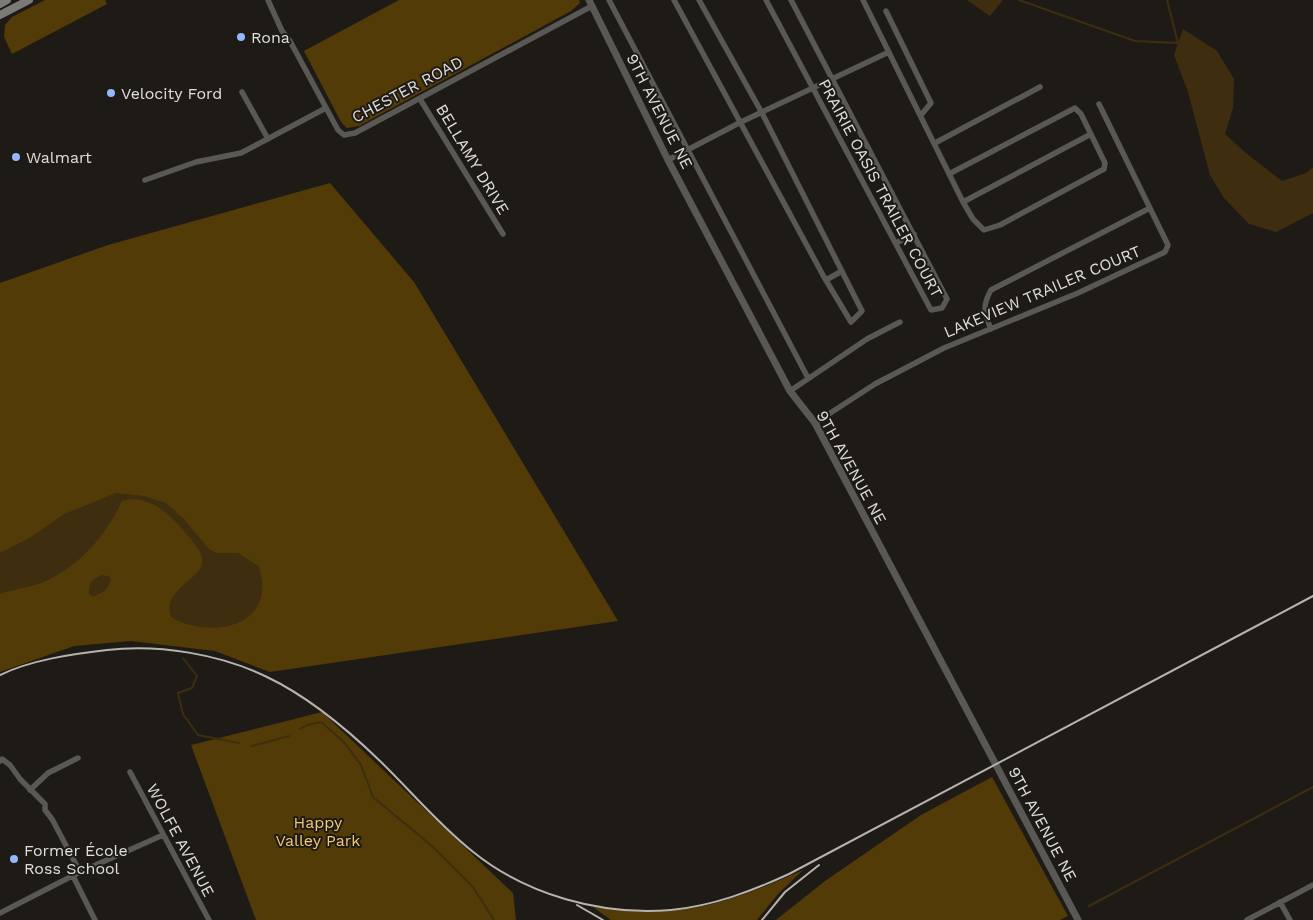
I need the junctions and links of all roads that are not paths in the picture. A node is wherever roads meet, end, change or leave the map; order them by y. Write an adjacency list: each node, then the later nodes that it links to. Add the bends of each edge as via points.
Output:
1 (7, 0): 11 (main road)
2 (29, 0): 13 (main road)
3 (268, 0): 21 (street, CHESTER ROAD)
4 (609, 0): 28 (street)
5 (674, 0): 24 (street)
6 (699, 0): 22 (street)
7 (766, 0): 17 (street, PRAIRIE OASIS TRAILER COURT)
8 (791, 0): 15 (street, PRAIRIE OASIS TRAILER COURT)
9 (863, 0): 14 (street)
10 (590, 3): 19 (street, CHESTER ROAD); 29 (street, 9TH AVENUE NE)
11 (0, 4)
12 (886, 12): 23 (street, via 932,103)
13 (0, 15)
14 (890, 52): 15 (street); 23 (street)
15 (833, 78): 17 (street); 35 (street, PRAIRIE OASIS TRAILER COURT)
16 (1040, 87): 27 (street)
17 (812, 89): 22 (street); 36 (street, PRAIRIE OASIS TRAILER COURT)
18 (242, 92): 26 (street)
19 (420, 99): 21 (street, CHESTER ROAD, via 355,133 344,134 338,130); 34 (street, BELLAMY DRIVE)
20 (1099, 104): 33 (street, LAKEVIEW TRAILER COURT)
21 (326, 108): 26 (street)
22 (762, 113): 24 (street); 37 (street)
23 (921, 115): 27 (street)
24 (741, 122): 28 (street); 38 (street)
25 (1091, 134): 30 (street, via 1075,108); 32 (street); 32 (street, via 1105,163 1104,169 984,230)
26 (268, 139): 31 (street, via 234,155 196,162)
27 (935, 144): 30 (street)
28 (687, 150): 29 (street); 41 (street)
29 (668, 160): 42 (street, 9TH AVENUE NE)
30 (949, 174): 32 (street)
31 (146, 180)
32 (963, 202)
33 (1150, 208): 40 (street, via 991,290 984,302 984,313); 40 (street, LAKEVIEW TRAILER COURT, via 1168,245 1165,252)
34 (503, 234)
35 (914, 234): 36 (street); 36 (street, PRAIRIE OASIS TRAILER COURT, via 947,299 942,308 931,310)
36 (896, 243)
37 (842, 271): 38 (street); 38 (street, via 862,311 851,322)
38 (826, 280)
39 (900, 322): 41 (street, via 867,339)
40 (991, 329): 43 (street, LAKEVIEW TRAILER COURT, via 944,348 875,384)
41 (808, 378): 42 (street)
42 (790, 391): 43 (street, 9TH AVENUE NE)
43 (815, 423): 56 (street, 9TH AVENUE NE)
44 (78, 758): 47 (street, via 48,774)
45 (0, 761): 47 (street, via 10,765)
46 (130, 772): 48 (street, WOLFE AVENUE)
47 (30, 790): 49 (street, via 45,804 45,810)
48 (163, 835): 49 (street); 55 (street, WOLFE AVENUE)
49 (80, 872): 50 (street)
50 (73, 876): 53 (street); 54 (street)
51 (1313, 885): 52 (street)
52 (1280, 902): 57 (street); 58 (street)
53 (0, 913)
54 (95, 920)
55 (209, 920)
56 (1078, 920)
57 (1247, 920)
58 (1290, 920)

